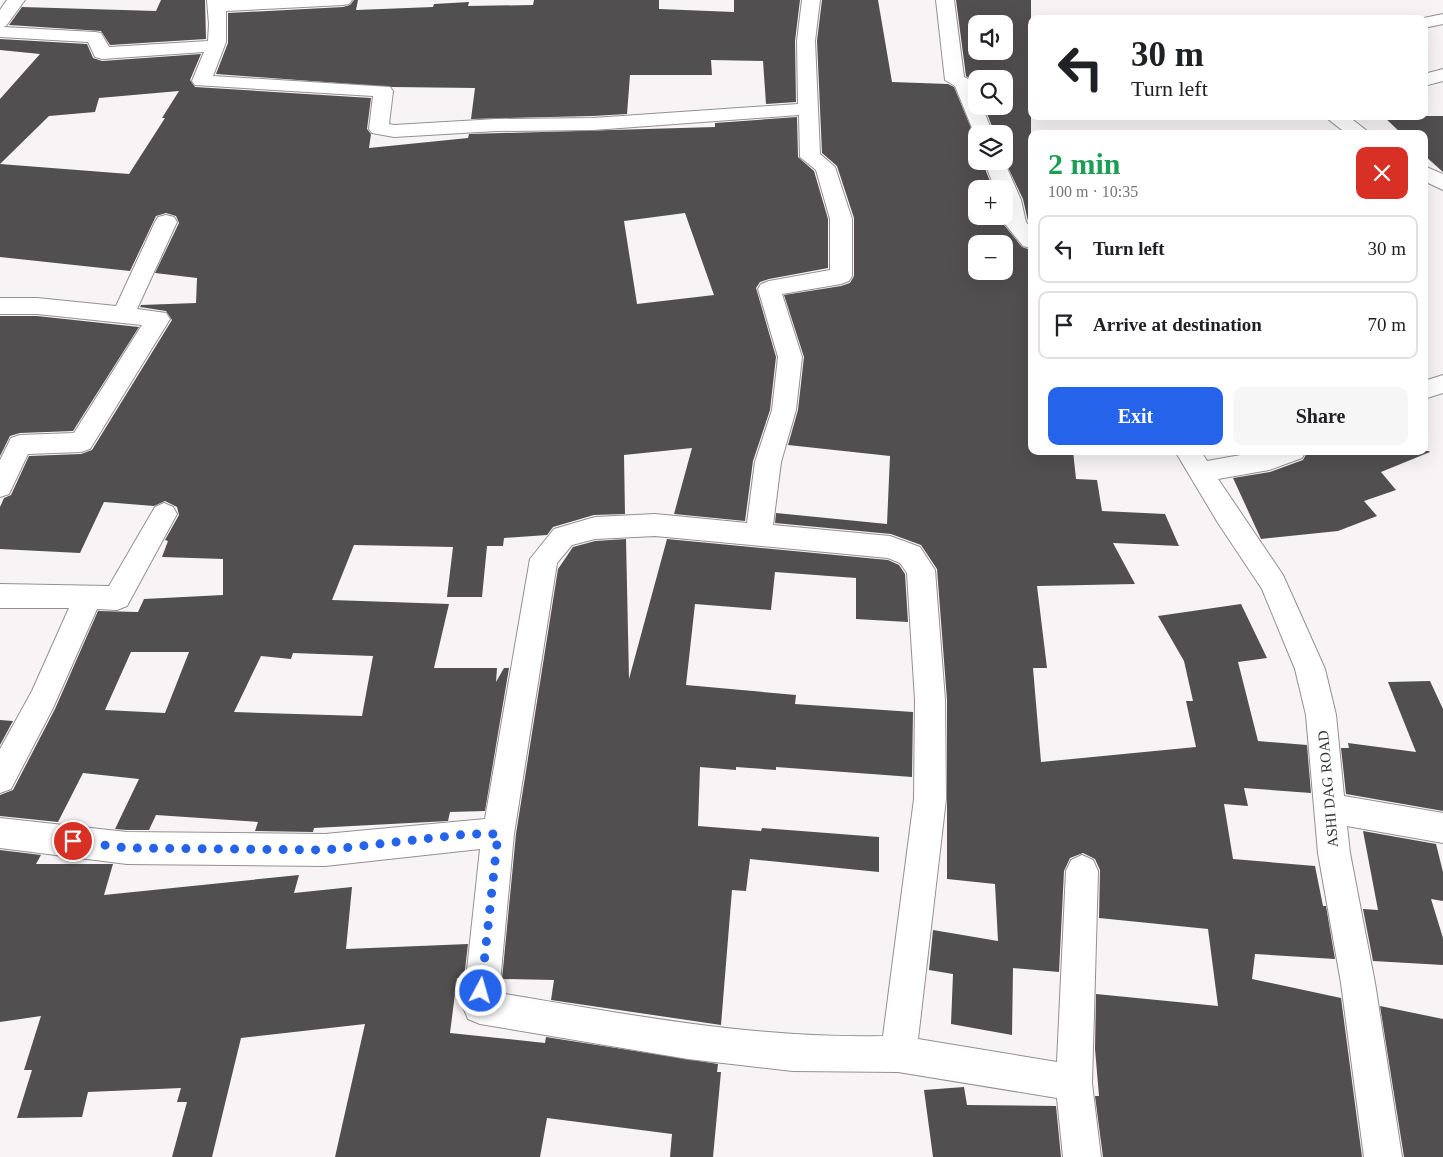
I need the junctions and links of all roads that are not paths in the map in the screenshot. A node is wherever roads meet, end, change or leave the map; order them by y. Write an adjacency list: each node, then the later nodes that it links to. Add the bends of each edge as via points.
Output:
1 (16, 0): 7 (street)
2 (343, 0): 5 (street)
3 (811, 0): 13 (street, via 806,41)
4 (945, 0): 15 (street, via 955,80 963,83)
5 (216, 3): 10 (street)
6 (1443, 19): 8 (street)
7 (0, 22)
8 (1428, 22)
9 (0, 32): 10 (street, via 95,38 102,53)
10 (216, 46): 13 (street, via 203,71 202,81 383,91 379,129 394,131 593,124)
11 (1443, 75): 12 (street)
12 (1428, 79)
13 (808, 109): 30 (street, via 810,158 826,167 841,219 841,276 768,289 790,357 784,410 768,462)
14 (1340, 120): 16 (street)
15 (979, 125)
16 (1355, 130)
17 (998, 170): 21 (street, via 1016,224)
18 (1428, 174): 19 (street)
19 (1443, 183)
20 (166, 222): 23 (street)
21 (1028, 238)
22 (0, 306): 23 (street, via 37,306)
23 (123, 315): 28 (street, via 158,319 82,442 20,445)
24 (1443, 384): 25 (street)
25 (1428, 389)
26 (1282, 455): 27 (street, via 1269,460)
27 (1194, 461): 34 (street, ASHI DAG ROAD, via 1273,582 1310,668 1321,715)
28 (0, 488)
29 (164, 514): 32 (street, via 117,598)
30 (759, 534): 37 (street, via 654,525 595,528 563,537 544,559); 39 (street, via 890,547 910,555 921,570 930,700 930,799)
31 (0, 596): 32 (street)
32 (88, 597): 33 (street, via 43,699)
33 (0, 780)
34 (1330, 808): 35 (street); 42 (street, ASHI DAG ROAD, via 1334,853 1359,992)
35 (1443, 828)
36 (0, 833): 37 (street, via 127,848 325,850 468,834)
37 (498, 834): 39 (street, via 480,1007 693,1043 848,1057)
38 (1082, 872): 40 (street)
39 (898, 1054): 40 (street)
40 (1074, 1083): 41 (street)
41 (1082, 1157)
42 (1383, 1157)

